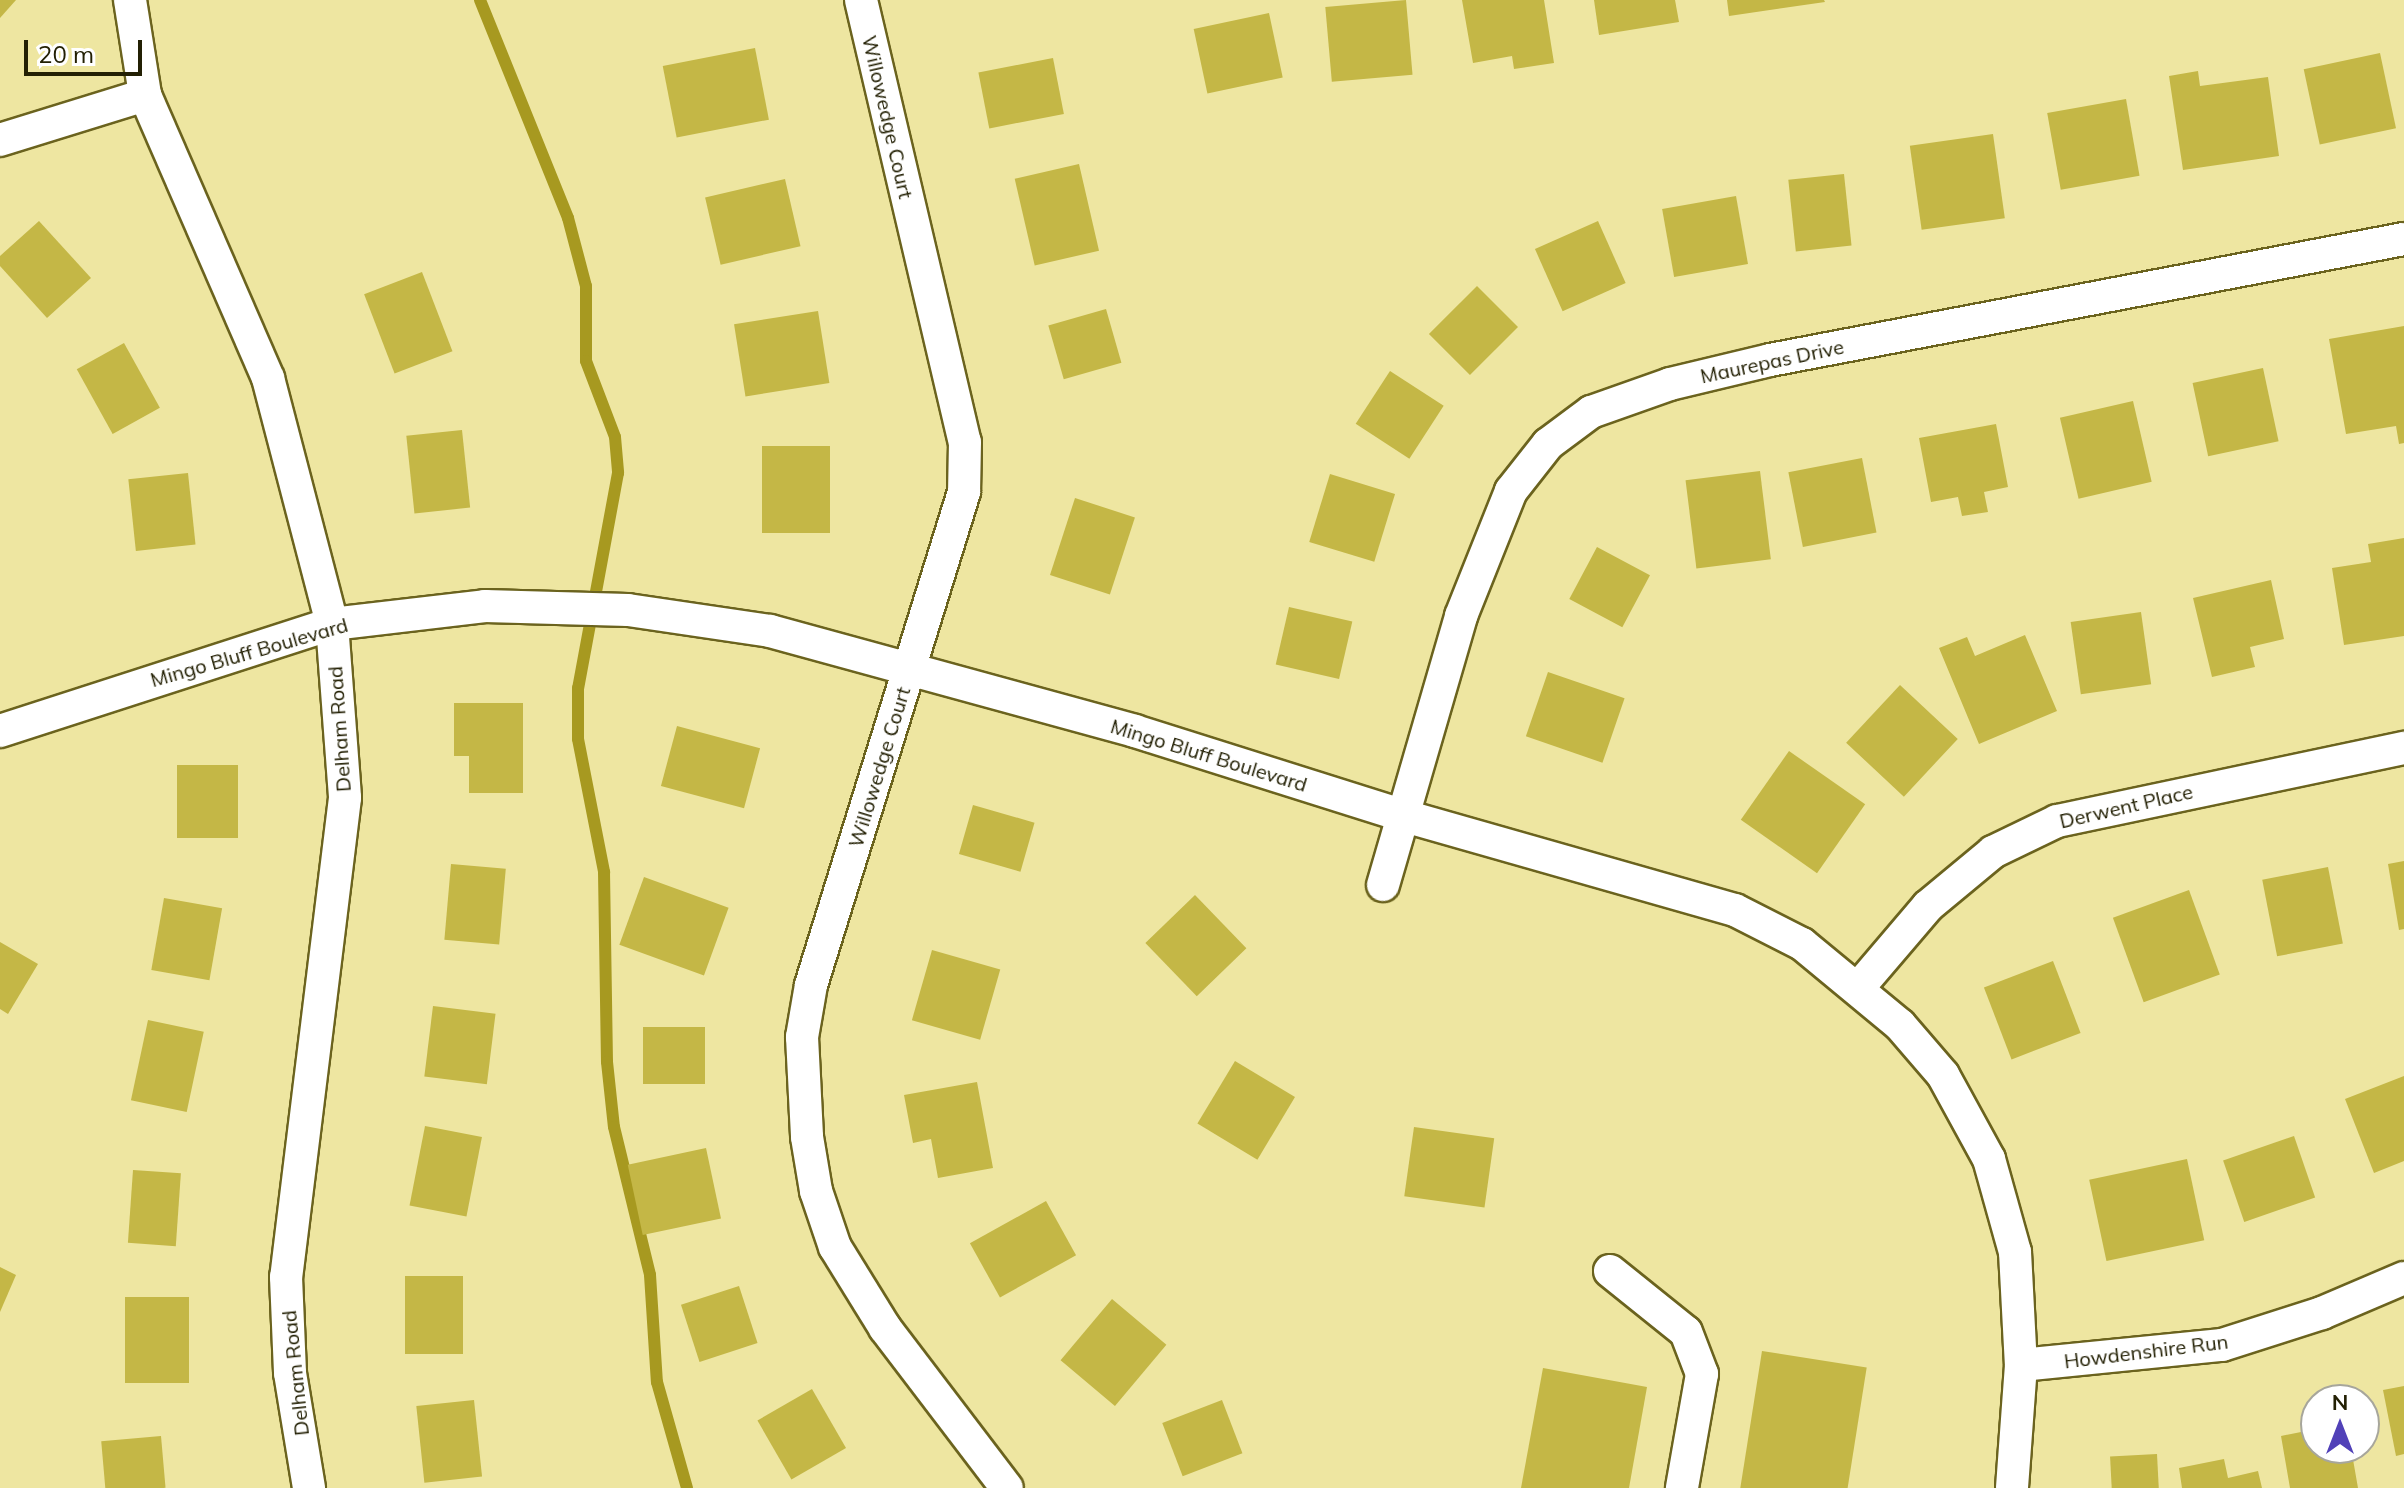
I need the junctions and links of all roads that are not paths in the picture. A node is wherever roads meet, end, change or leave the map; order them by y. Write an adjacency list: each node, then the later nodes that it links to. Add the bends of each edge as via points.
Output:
1 (130, 0): 3 (street, Delham Road)
2 (861, 0): 7 (street, Willowedge Court, via 965,442 964,492)
3 (145, 95): 4 (street); 6 (street, Delham Road, via 268,378)
4 (0, 140)
5 (2404, 239): 10 (street, Maurepas Drive, via 1770,360 1670,384 1591,412 1548,444 1511,491 1461,616)
6 (332, 624): 7 (street, Mingo Bluff Boulevard, via 485,606 628,610 770,631); 8 (street, Mingo Bluff Boulevard); 16 (street, Delham Road, via 345,798 286,1277 290,1373)
7 (909, 670): 10 (street, Mingo Bluff Boulevard, via 1135,731); 17 (street, Willowedge Court, via 811,985 802,1037 807,1137 816,1191 835,1247 885,1328)
8 (0, 731)
9 (2404, 748): 12 (street, Derwent Place, via 2057,821 1993,852 1928,906)
10 (1401, 815): 11 (street, Maurepas Drive); 12 (street, Mingo Bluff Boulevard, via 1735,910 1802,944)
11 (1383, 885)
12 (1859, 987): 15 (street, Mingo Bluff Boulevard, via 1943,1075 1989,1159 2015,1252)
13 (1610, 1271): 18 (street, via 1686,1332 1702,1374)
14 (2404, 1278): 15 (street, Howdenshire Run, via 2322,1313 2222,1345)
15 (2021, 1365): 19 (street, Mingo Bluff Boulevard)
16 (309, 1488)
17 (1007, 1488)
18 (1682, 1488)
19 (2012, 1488)

